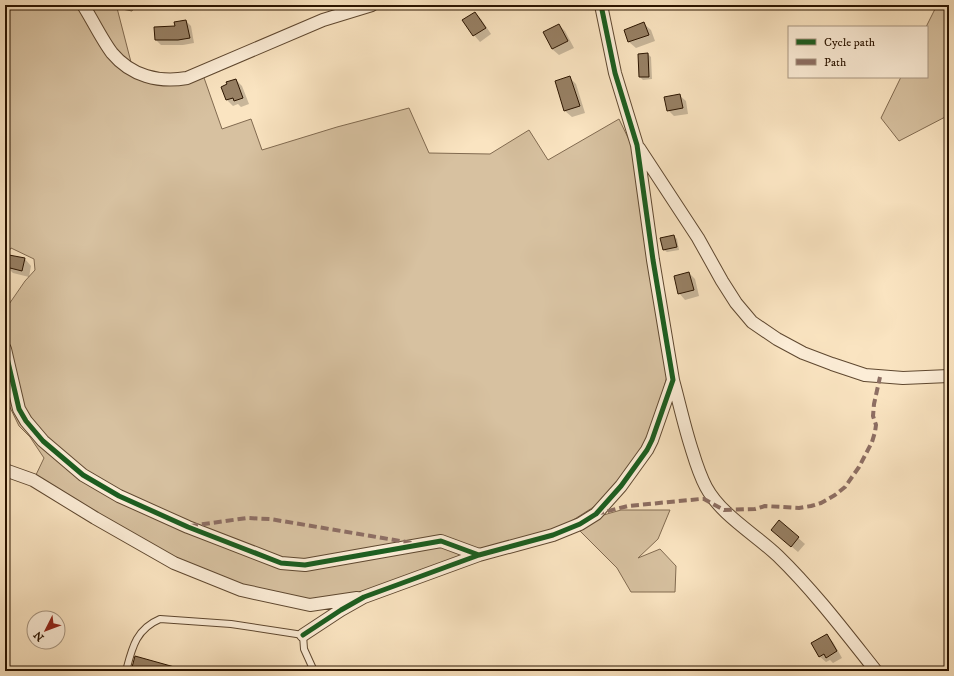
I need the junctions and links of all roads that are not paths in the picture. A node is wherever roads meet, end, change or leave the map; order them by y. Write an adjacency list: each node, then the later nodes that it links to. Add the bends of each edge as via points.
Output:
1 (83, 5): 2 (street, via 112,53 132,70 164,80 187,78 323,20)
2 (372, 5)
3 (601, 5): 4 (street, via 615,73)
4 (637, 145): 6 (street, via 698,238 722,281 752,322 803,353 865,375 903,378); 7 (street)
5 (5, 349): 9 (street, via 19,409 43,441 83,475 119,496 188,527 289,564 305,565 441,540)
6 (949, 376)
7 (673, 380): 9 (street, via 647,450 624,483 596,514 553,535); 14 (street, via 697,467 714,499 777,555 803,582)
8 (5, 470): 10 (street, via 33,480 174,563 241,590 310,605)
9 (478, 555): 10 (street)
10 (364, 597): 11 (street)
11 (303, 635): 12 (lane, via 231,624 160,619 149,624 141,632 132,649); 13 (lane, via 304,649)
12 (126, 671)
13 (314, 671)
14 (876, 671)

